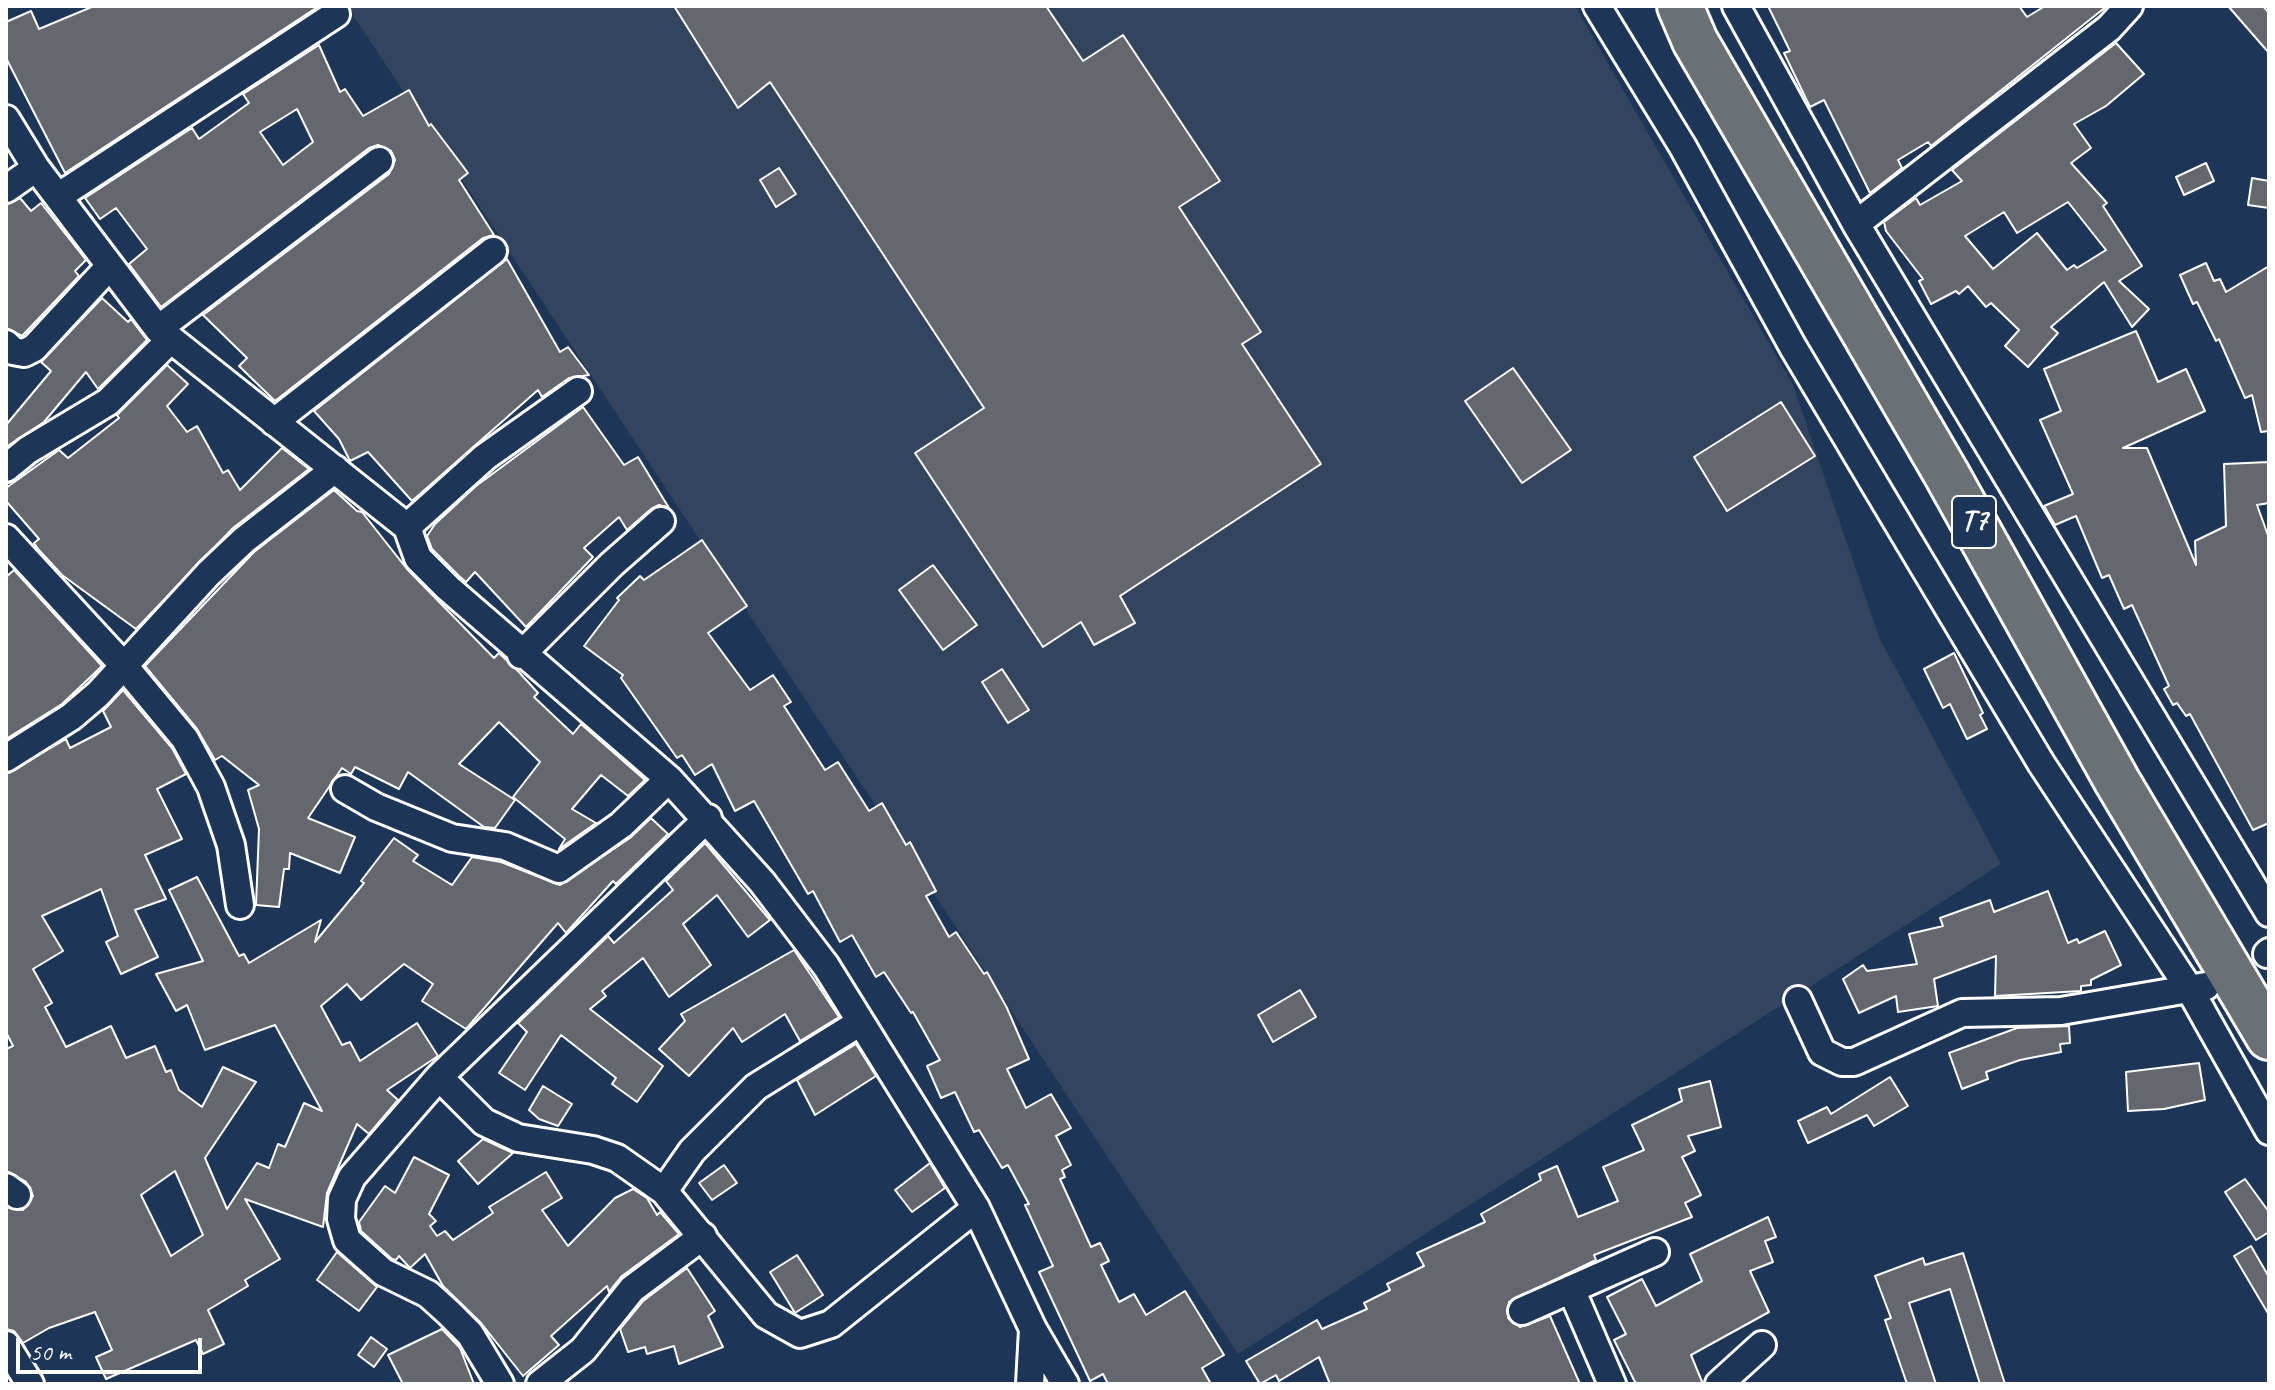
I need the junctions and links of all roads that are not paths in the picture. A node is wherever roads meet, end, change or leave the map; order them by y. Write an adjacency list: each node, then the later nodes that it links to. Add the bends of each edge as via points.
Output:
1 (1597, 6): 31 (street, via 2026,737)
2 (1680, 6): 34 (highway, T7, via 1695,41 2117,781)
3 (1736, 6): 11 (street)
4 (2129, 6): 11 (street, via 2109,28)
5 (336, 14): 10 (street)
6 (6, 119): 8 (street)
7 (379, 161): 14 (street)
8 (36, 168): 9 (street); 10 (street)
9 (6, 189)
10 (59, 196): 13 (street)
11 (1856, 224): 30 (street)
12 (493, 251): 17 (street)
13 (108, 268): 14 (street); 15 (street, via 34,348 24,353)
14 (164, 334): 17 (street); 18 (street, via 108,402)
15 (6, 344)
16 (578, 391): 21 (street, via 485,457)
17 (274, 422): 19 (street)
18 (6, 468)
19 (335, 469): 21 (street); 24 (street, via 227,557)
20 (661, 521): 23 (street)
21 (407, 527): 23 (street, via 418,558)
22 (10, 551): 24 (street)
23 (521, 655): 26 (street)
24 (126, 668): 25 (street, via 71,717); 29 (street, via 185,739 211,787 231,845)
25 (6, 758)
26 (669, 779): 27 (street, via 621,825 559,869 505,846 452,838); 28 (street)
27 (345, 789)
28 (708, 818): 33 (street, via 826,966); 35 (street)
29 (240, 905)
30 (2269, 913)
31 (2198, 988): 32 (street, via 2061,1011 1962,1013 1854,1062 1822,1052); 36 (street)
32 (1798, 1000)
33 (859, 1023): 37 (street, via 756,1087 692,1151); 38 (street)
34 (2269, 1037)
35 (439, 1077): 37 (street, via 484,1122 518,1138 617,1158); 47 (street, via 352,1177 342,1199 341,1219 347,1240 383,1272 428,1294 470,1334)
36 (2269, 1131)
37 (664, 1191): 39 (street)
38 (976, 1208): 39 (street, via 831,1324 800,1334 766,1315); 43 (street)
39 (703, 1236): 48 (street, via 632,1289 583,1350)
40 (1655, 1252): 41 (street)
41 (1571, 1289): 42 (street); 51 (street)
42 (1522, 1311)
43 (1033, 1329): 49 (street); 50 (street)
44 (6, 1345): 46 (street)
45 (1762, 1345): 52 (street)
46 (30, 1384)
47 (500, 1384)
48 (540, 1384)
49 (1030, 1384)
50 (1065, 1384)
51 (1612, 1384)
52 (1719, 1384)

